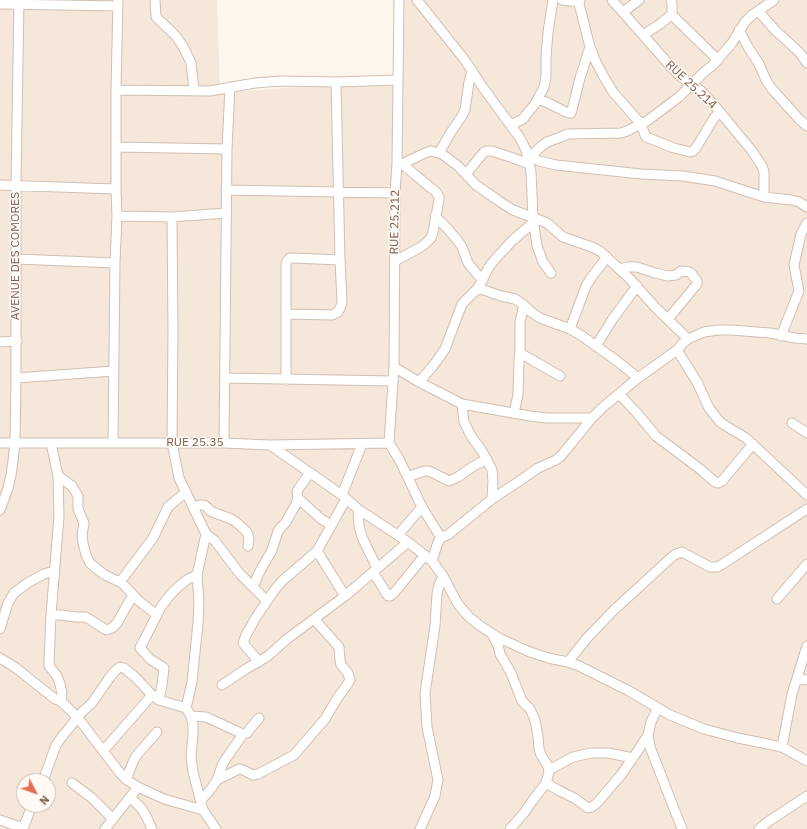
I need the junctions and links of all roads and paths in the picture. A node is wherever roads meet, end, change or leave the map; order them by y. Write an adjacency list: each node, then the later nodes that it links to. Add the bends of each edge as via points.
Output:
1 (155, 0): 29 (street, via 156,17 176,36 191,63)
2 (399, 0): 24 (street, RUE 25.212)
3 (417, 0): 23 (street)
4 (553, 0): 30 (street, via 545,83)
5 (562, 0): 6 (street)
6 (579, 0): 19 (street)
7 (612, 0): 15 (street, RUE 25.214)
8 (639, 0): 15 (street)
9 (671, 0): 16 (street)
10 (774, 0): 14 (street)
11 (19, 2): 12 (street); 13 (street); 42 (street, AVENUE DES COMORES)
12 (118, 3): 28 (street)
13 (0, 4)
14 (758, 11): 17 (street); 20 (street, via 776,31)
15 (623, 12): 18 (street, RUE 25.214)
16 (672, 14): 18 (street); 21 (street)
17 (739, 30): 21 (street); 34 (street, via 772,89)
18 (643, 35): 26 (street, RUE 25.214)
19 (590, 47): 30 (street, via 571,113); 32 (street, via 613,92)
20 (803, 50): 22 (street)
21 (718, 60): 26 (street)
22 (807, 63)
23 (472, 70): 33 (street); 37 (street, via 465,110)
24 (398, 80): 25 (street); 39 (street, RUE 25.212)
25 (336, 82): 27 (street, via 274,81); 45 (street)
26 (691, 85): 31 (street, RUE 25.214, via 701,91); 32 (street, via 679,97)
27 (230, 87): 29 (street, via 210,91); 36 (street)
28 (116, 90): 29 (street); 35 (street)
29 (194, 90)
30 (538, 98): 33 (street, via 523,118)
31 (720, 112): 32 (street, via 696,148 690,152 648,138); 47 (street, RUE 25.214, via 762,166)
32 (641, 124): 38 (street, via 621,133 568,134 547,142)
33 (511, 125): 38 (street)
34 (807, 126)
35 (116, 147): 36 (street); 43 (street)
36 (227, 149): 44 (street)
37 (439, 153): 39 (street, via 432,151); 40 (street, via 450,159)
38 (530, 159): 40 (street, via 513,158 486,151); 47 (street, via 715,181); 53 (street)
39 (399, 164): 46 (street, RUE 25.212); 51 (street, via 438,195)
40 (466, 174): 53 (street, via 488,194)
41 (0, 185): 42 (street)
42 (16, 185): 43 (street); 56 (street, AVENUE DES COMORES)
43 (116, 189): 50 (street)
44 (226, 190): 45 (street); 49 (street)
45 (339, 192): 46 (street); 57 (street)
46 (395, 193): 58 (street, RUE 25.212)
47 (764, 197): 48 (street, via 791,200)
48 (807, 206)
49 (226, 213): 52 (street); 81 (street)
50 (117, 216): 52 (street); 59 (street)
51 (435, 216): 58 (street, via 433,232 427,242); 62 (street, via 458,241 468,263)
52 (172, 217): 96 (street)
53 (534, 220): 55 (street, via 547,223 563,237 596,249); 61 (street, via 543,262); 62 (street, via 496,258)
54 (807, 223): 69 (street, via 801,234 794,265 799,291)
55 (607, 257): 60 (street); 68 (street, via 586,286)
56 (16, 259): 59 (street); 72 (street, AVENUE DES COMORES)
57 (340, 260): 66 (street, via 342,302 338,312 332,315); 66 (street, via 290,258 286,264)
58 (395, 261): 77 (street, RUE 25.212)
59 (115, 263): 78 (street)
60 (619, 268): 63 (street); 67 (street, via 637,267 668,276 686,271 693,276 697,284)
61 (551, 273)
62 (483, 280): 64 (street)
63 (637, 286): 67 (street); 74 (street)
64 (478, 288): 65 (street, via 515,299); 85 (street, via 462,304 445,349)
65 (524, 305): 68 (street, via 540,318); 76 (street, via 520,322)
66 (286, 314): 83 (street)
67 (668, 319): 70 (street)
68 (570, 329): 74 (street)
69 (781, 336): 70 (street, via 718,330 704,332); 71 (street)
70 (688, 339): 75 (street)
71 (807, 339)
72 (16, 341): 73 (street); 80 (street, AVENUE DES COMORES)
73 (0, 342)
74 (596, 346): 82 (street)
75 (677, 350): 82 (street); 100 (street, via 718,419)
76 (520, 353): 79 (street); 88 (street, via 518,395)
77 (394, 367): 84 (street, RUE 25.212); 85 (street)
78 (114, 371): 80 (street); 95 (street)
79 (560, 376)
80 (16, 378): 93 (street, AVENUE DES COMORES)
81 (225, 378): 83 (street); 97 (street)
82 (638, 378): 86 (street)
83 (286, 380): 84 (street)
84 (393, 381): 98 (street, RUE 25.212)
85 (419, 382): 87 (street)
86 (619, 394): 89 (street); 100 (street, via 656,436 715,482 722,481)
87 (462, 404): 88 (street); 102 (street, via 464,422)
88 (514, 413): 89 (street, via 547,418)
89 (592, 418): 110 (street, via 561,456)
90 (792, 423): 91 (street)
91 (807, 433)
92 (0, 443): 93 (street, RUE 25.35)
93 (15, 443): 94 (street, RUE 25.35); 115 (street, AVENUE DES COMORES, via 11,475)
94 (51, 443): 95 (street, RUE 25.35); 104 (street)
95 (114, 443): 96 (street, RUE 25.35)
96 (172, 443): 97 (street, RUE 25.35); 106 (street, via 179,478)
97 (224, 443): 101 (street, RUE 25.35)
98 (389, 443): 99 (street, RUE 25.35); 105 (street)
99 (362, 444): 101 (street, RUE 25.35); 108 (street)
100 (753, 444): 107 (street)
101 (270, 445): 103 (street)
102 (487, 459): 105 (street, via 453,480 426,471); 110 (street, via 492,470)
103 (310, 473): 108 (street); 109 (street, via 297,492)
104 (58, 476): 126 (street, via 59,516); 129 (street, via 72,486 78,496 78,509 84,523 83,543 90,563 105,575)
105 (408, 478): 112 (street)
106 (186, 492): 111 (street); 129 (street, via 168,507 153,538)
107 (807, 495)
108 (344, 497): 113 (street); 116 (street)
109 (298, 498): 116 (street); 130 (street, via 286,522 278,531 272,550)
110 (492, 499): 119 (street)
111 (193, 507): 117 (street); 121 (street, via 204,505 210,511 231,518 248,534)
112 (422, 507): 118 (street); 119 (street)
113 (358, 509): 118 (street); 125 (street, via 362,537)
114 (807, 509): 143 (street, via 718,567 710,567 682,552 674,555 614,610)
115 (0, 510)
116 (331, 525): 122 (street)
117 (206, 534): 127 (street); 130 (street)
118 (398, 535): 120 (street)
119 (441, 538): 123 (street)
120 (408, 542): 123 (street); 125 (street)
121 (248, 546)
122 (317, 551): 132 (street); 134 (street, via 282,581)
123 (429, 558): 125 (street, via 390,596); 128 (street)
124 (807, 564): 133 (street)
125 (375, 570): 132 (street)
126 (54, 571): 135 (street); 138 (street, via 29,582 14,593)
127 (197, 575): 136 (street, via 179,586); 149 (street, via 198,623 192,682)
128 (443, 576): 139 (street, via 458,604 468,616); 179 (street, via 437,594 425,693 427,727 438,780 435,796)
129 (120, 582): 131 (street)
130 (253, 587): 134 (street)
131 (133, 595): 135 (street, via 117,623 106,630 86,617); 136 (street)
132 (345, 596): 137 (street)
133 (777, 599)
134 (267, 601): 142 (street, via 243,641)
135 (51, 615): 148 (street, via 49,666 60,684)
136 (157, 615): 147 (street, via 140,648 150,659 164,668 162,685)
137 (314, 619): 142 (street); 164 (street, via 338,647 341,665 350,680 348,685 325,719 294,755 258,774 239,769)
138 (0, 629)
139 (492, 634): 143 (street, via 530,652); 161 (street, via 522,701 530,709 535,720 539,750)
140 (807, 646): 144 (street)
141 (0, 658): 148 (street, via 54,699)
142 (259, 662): 146 (street)
143 (568, 662): 150 (street, via 608,680)
144 (797, 678): 145 (street); 157 (street)
145 (807, 680)
146 (222, 685)
147 (155, 698): 149 (street); 152 (street, via 135,677 120,667); 158 (street)
148 (61, 701): 152 (street)
149 (186, 708): 151 (street)
150 (658, 708): 156 (street); 157 (street, via 704,729)
151 (191, 716): 155 (street, via 206,717); 170 (street, via 191,757)
152 (78, 718): 158 (street); 162 (street, via 56,745)
153 (260, 718): 155 (street, via 247,733)
154 (157, 732): 163 (street, via 136,756)
155 (243, 734): 164 (street, via 223,763)
156 (648, 735): 159 (street); 181 (street, via 650,747)
157 (782, 747): 160 (street)
158 (103, 751): 163 (street)
159 (633, 758): 161 (street, via 608,753 591,753 573,757); 166 (street, via 592,807 588,808)
160 (807, 761)
161 (549, 770): 166 (street)
162 (46, 773)
163 (127, 780): 167 (street)
164 (217, 780): 170 (street)
165 (72, 783): 173 (street)
166 (546, 783): 180 (street)
167 (138, 788): 169 (street); 171 (street, via 164,799)
168 (807, 796): 182 (street)
169 (130, 797): 173 (street); 177 (street, via 142,809)
170 (201, 800): 171 (street)
171 (204, 810): 178 (street)
172 (29, 813): 175 (street)
173 (113, 819): 176 (street)
174 (0, 820): 175 (street)
175 (23, 829)
176 (105, 829)
177 (152, 829)
178 (216, 829)
179 (420, 829)
180 (510, 829)
181 (682, 829)
182 (759, 829)

